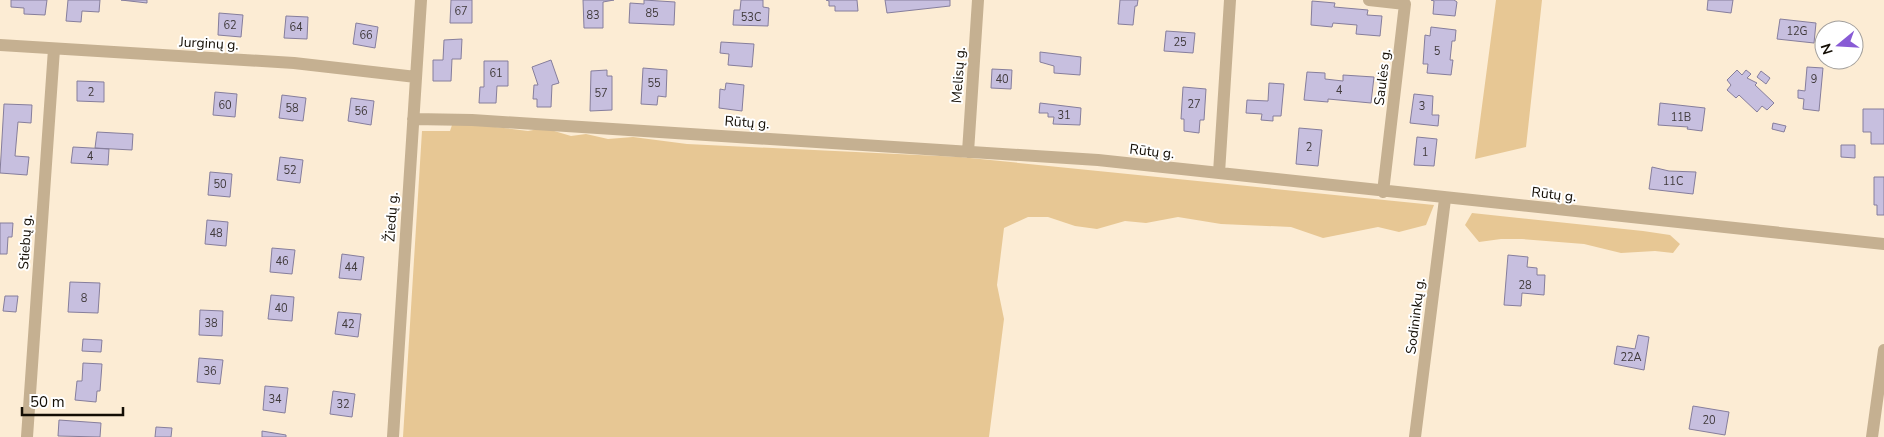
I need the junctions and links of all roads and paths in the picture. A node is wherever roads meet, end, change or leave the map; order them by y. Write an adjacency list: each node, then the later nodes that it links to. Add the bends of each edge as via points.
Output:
1 (421, 0): 7 (street, Žiedų g.)
2 (978, 0): 9 (street, Melisų g.)
3 (1230, 0): 10 (street)
4 (1369, 0): 11 (street, Saulės g., via 1405,4)
5 (0, 45): 6 (street, Jurginų g.)
6 (54, 48): 7 (street, Jurginų g., via 294,62); 15 (street, Stiebų g.)
7 (416, 77): 8 (street, Žiedų g.)
8 (413, 119): 9 (street, Rūtų g., via 472,120); 16 (street, Žiedų g.)
9 (968, 152): 10 (street, Rūtų g., via 1098,160)
10 (1219, 174): 11 (street, Rūtų g.)
11 (1383, 192): 12 (street, Rūtų g.)
12 (1445, 198): 13 (street, Rūtų g.); 17 (street, Sodininkų g.)
13 (1884, 244)
14 (1884, 350): 18 (street)
15 (27, 437)
16 (393, 437)
17 (1414, 437)
18 (1872, 437)

